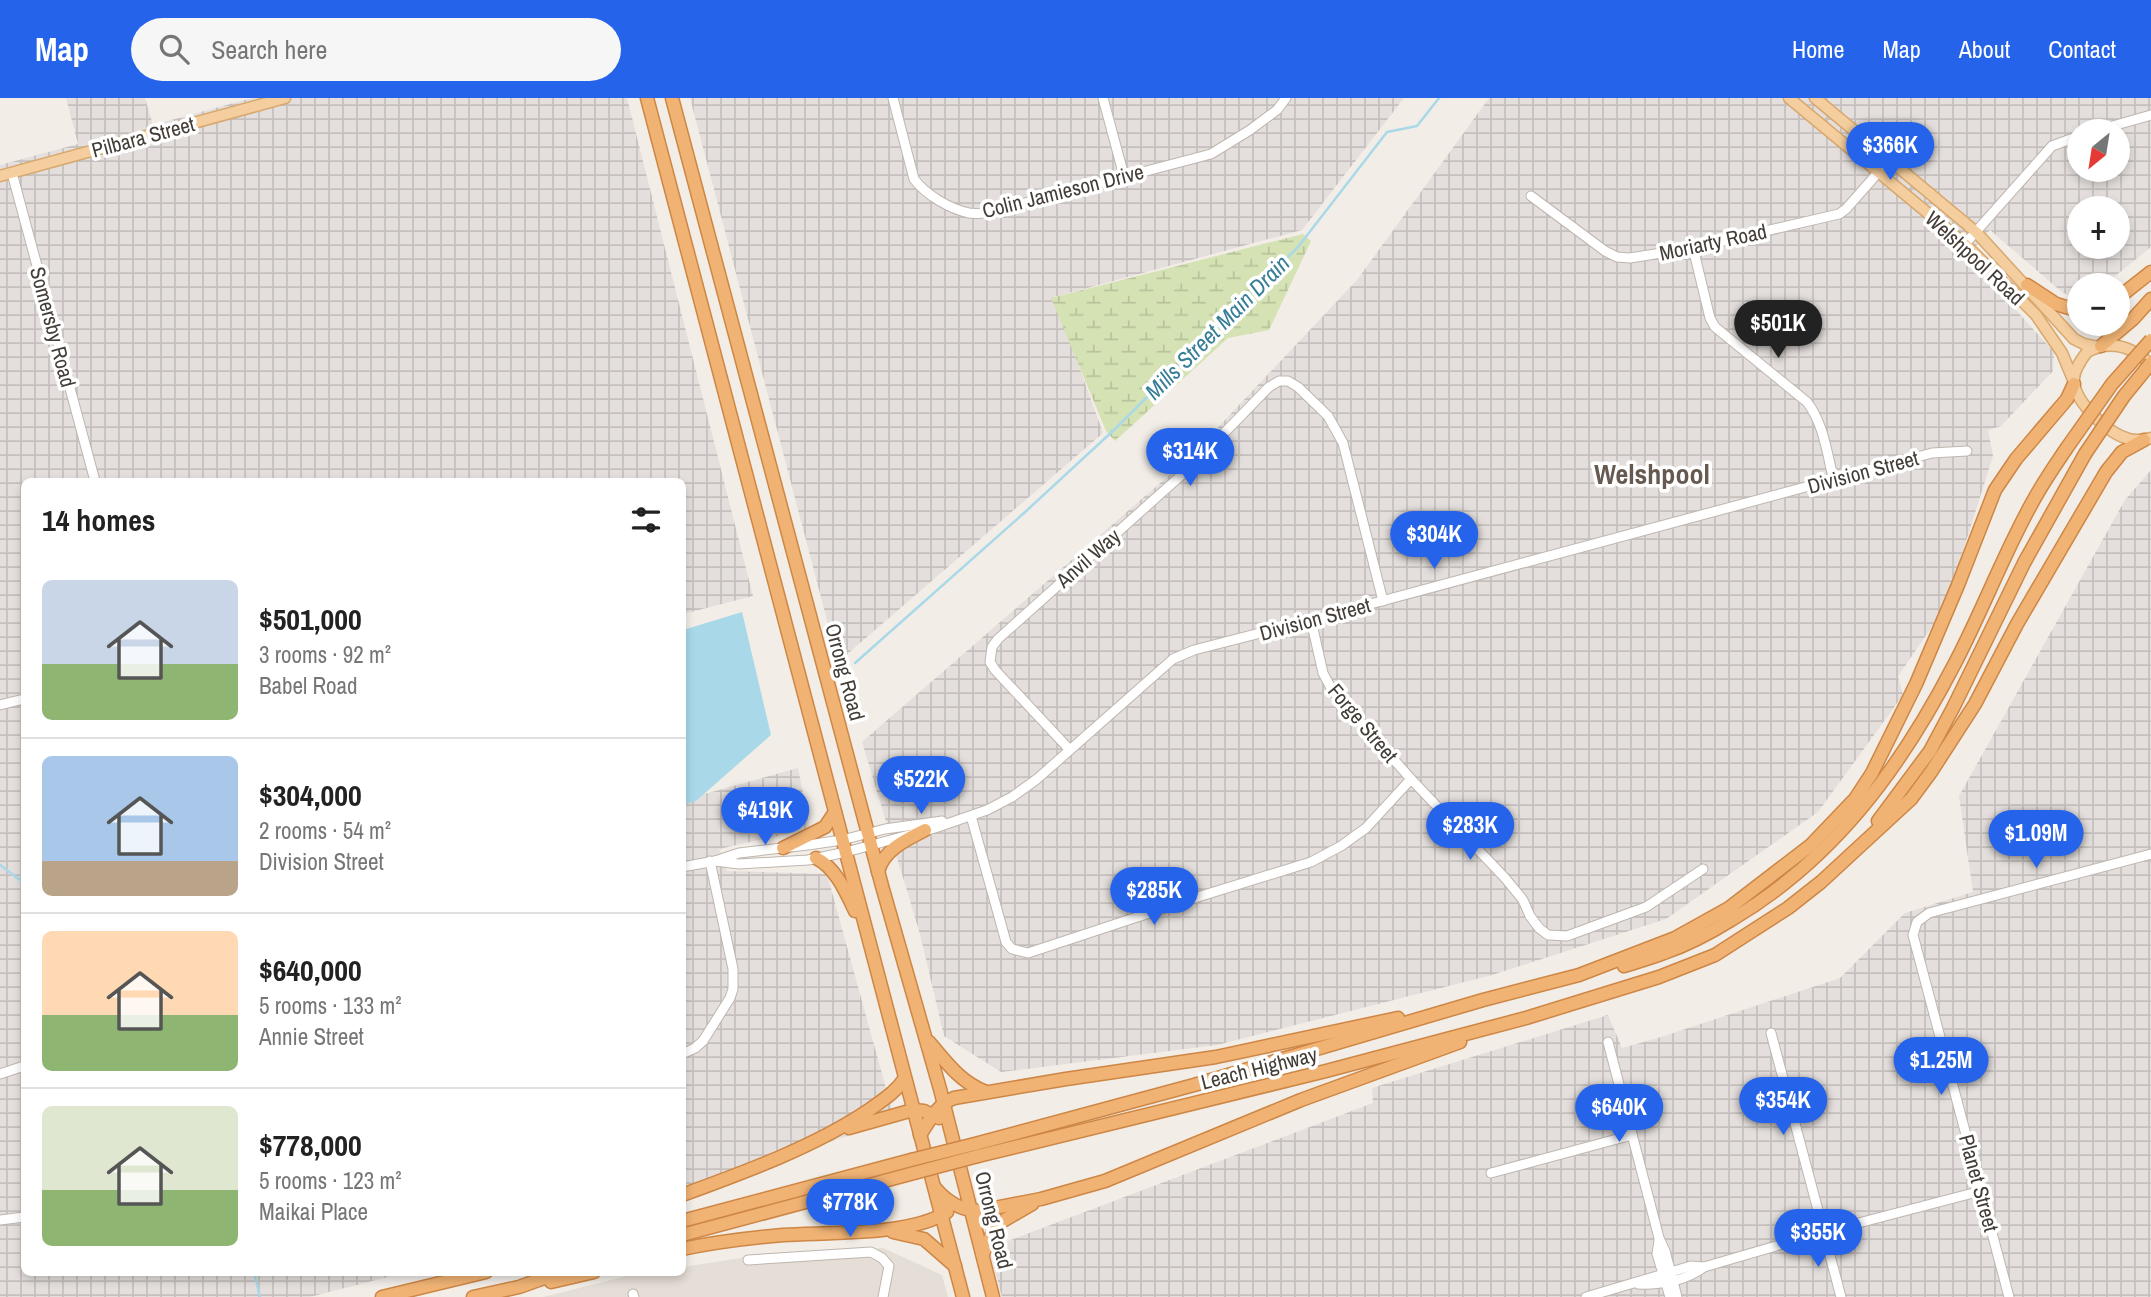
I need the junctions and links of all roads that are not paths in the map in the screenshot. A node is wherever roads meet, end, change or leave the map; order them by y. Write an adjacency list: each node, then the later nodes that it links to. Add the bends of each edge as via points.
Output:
1 (285, 98): 14 (main road, Pilbara Street)
2 (647, 98): 42 (highway)
3 (672, 98): 46 (highway, Orrong Road)
4 (893, 98): 17 (street, Colin Jamieson Drive, via 914,179 935,198 970,213 987,213)
5 (1103, 98): 17 (street)
6 (1286, 98): 17 (street, Colin Jamieson Drive, via 1251,130 1211,154)
7 (1789, 98): 13 (main road, Welshpool Road)
8 (1815, 98): 12 (main road, Welshpool Road)
9 (2151, 115): 10 (street)
10 (2130, 121)
11 (2067, 140): 20 (street, via 2052,146)
12 (1890, 159): 13 (street, Moriarty Road); 15 (main road, Welshpool Road)
13 (1879, 171): 19 (main road, Welshpool Road); 22 (street, Moriarty Road, via 1839,214)
14 (12, 173): 16 (main road, Pilbara Street); 34 (street, Somersby Road)
15 (1908, 173): 19 (main road, via 1905,184); 20 (main road, Welshpool Road)
16 (0, 176)
17 (1124, 176)
18 (1531, 195): 22 (street, Moriarty Road, via 1617,257)
19 (1922, 208): 21 (main road, Welshpool Road)
20 (1976, 232): 21 (street); 24 (main road, Welshpool Road)
21 (1965, 244): 31 (main road, Welshpool Road, via 2036,315 2062,353)
22 (1693, 248): 35 (street, via 1715,327 1814,411)
23 (2151, 272): 25 (highway)
24 (2027, 285): 27 (highway); 29 (main road, Welshpool Road, via 2074,339)
25 (2130, 289)
26 (2151, 299): 29 (highway)
27 (2067, 307)
28 (2151, 340): 57 (highway, bridge, via 2112,384 2032,503 1954,666 1888,775 1851,822 1762,902 1710,933 1666,953)
29 (2100, 346): 30 (main road, Welshpool Road, via 2122,346); 31 (main road, via 2085,354)
30 (2151, 364): 55 (highway, bridge, via 2085,454 2024,563 1930,751 1876,824)
31 (2074, 383): 32 (main road, Welshpool Road, via 2082,402 2104,425 2128,439); 57 (highway, via 2067,399 1995,490 1916,684 1855,799 1811,845 1729,908 1675,938)
32 (2148, 439): 55 (highway, via 2122,452 2106,472 1975,704 1931,772 1910,799)
33 (1967, 451): 35 (street, Division Street, via 1932,453)
34 (93, 478)
35 (1834, 481): 36 (street, Division Street)
36 (1383, 601): 37 (street, Division Street); 40 (street, Anvil Way, via 1343,443 1328,416 1298,387 1279,381 992,647 990,662 995,670)
37 (1311, 620): 40 (street, Division Street, via 1173,659); 41 (street, Forge Street, via 1323,674 1332,690)
38 (21, 700): 39 (street)
39 (0, 705)
40 (1069, 749): 43 (street, Division Street, via 1026,788)
41 (1411, 779): 43 (street, via 1366,828 1311,862 1028,953 1006,943); 53 (street, Forge Street, via 1505,878 1538,928 1548,935 1567,936 1646,908)
42 (835, 812): 47 (highway); 48 (highway, via 825,827)
43 (971, 816): 44 (street, Division Street)
44 (955, 820): 45 (street, Division Street); 46 (street, Division Street)
45 (925, 830): 46 (street, Division Street); 54 (highway, via 896,846)
46 (870, 838): 47 (street); 54 (highway, Orrong Road)
47 (844, 846): 48 (street); 50 (street); 56 (highway)
48 (783, 848): 51 (street)
49 (2151, 855): 80 (street, Planet Street, via 1929,914 1917,922 1913,936)
50 (816, 858): 51 (street, via 739,864); 56 (highway, via 836,875)
51 (713, 861): 52 (street); 63 (street, via 733,989 703,1041)
52 (686, 866)
53 (1703, 870)
54 (878, 872): 61 (highway, Orrong Road)
55 (1821, 882): 59 (highway, Leach Highway, via 1715,956)
56 (871, 947): 66 (highway)
57 (1579, 975): 58 (highway, Leach Highway)
58 (1483, 1000): 67 (highway, via 1216,1057); 75 (highway, Leach Highway)
59 (1526, 1018): 75 (highway, Leach Highway, via 1326,1071); 82 (highway, via 1301,1100 1105,1181)
60 (1771, 1033): 90 (street)
61 (927, 1040): 67 (highway, via 958,1076); 68 (highway, Orrong Road)
62 (1608, 1042): 74 (street)
63 (686, 1052)
64 (21, 1067): 65 (street)
65 (0, 1073)
66 (905, 1078): 69 (highway); 72 (highway, via 894,1092)
67 (986, 1092): 68 (highway)
68 (943, 1102): 70 (highway); 71 (highway, Orrong Road)
69 (913, 1110): 70 (highway); 72 (highway); 73 (highway)
70 (933, 1114): 71 (highway); 73 (highway)
71 (951, 1130): 78 (highway, Orrong Road)
72 (831, 1133): 81 (highway)
73 (920, 1135): 79 (highway)
74 (1632, 1135): 77 (street); 100 (street)
75 (976, 1150): 76 (highway, Leach Highway, bridge)
76 (912, 1166): 88 (highway, Leach Highway); 91 (highway, Leach Highway)
77 (1492, 1174)
78 (964, 1179): 83 (highway); 84 (highway, Orrong Road)
79 (934, 1186): 83 (highway); 85 (highway)
80 (1981, 1191): 90 (street); 111 (street, Planet Street)
81 (686, 1194)
82 (1041, 1199): 84 (highway); 93 (highway, via 996,1226)
83 (955, 1206): 84 (highway); 85 (highway)
84 (972, 1210): 93 (highway, Orrong Road)
85 (942, 1216): 89 (highway); 95 (highway)
86 (21, 1217): 87 (street)
87 (0, 1220)
88 (686, 1220)
89 (886, 1231): 92 (highway, via 781,1235); 95 (highway, via 924,1239)
90 (1824, 1233): 100 (street, via 1704,1267 1691,1266); 110 (street)
91 (686, 1234)
92 (686, 1248)
93 (983, 1255): 106 (highway, Orrong Road)
94 (748, 1260): 104 (street, via 871,1252 889,1266)
95 (955, 1266): 105 (highway)
96 (446, 1276): 102 (highway)
97 (469, 1276): 102 (highway)
98 (550, 1276): 101 (highway)
99 (574, 1276): 101 (highway)
100 (1668, 1277): 107 (street); 108 (street); 109 (street)
101 (519, 1287): 103 (highway)
102 (384, 1296)
103 (473, 1297)
104 (883, 1297)
105 (963, 1297)
106 (993, 1297)
107 (1586, 1297)
108 (1670, 1297)
109 (1677, 1297)
110 (1841, 1297)
111 (2009, 1297)

